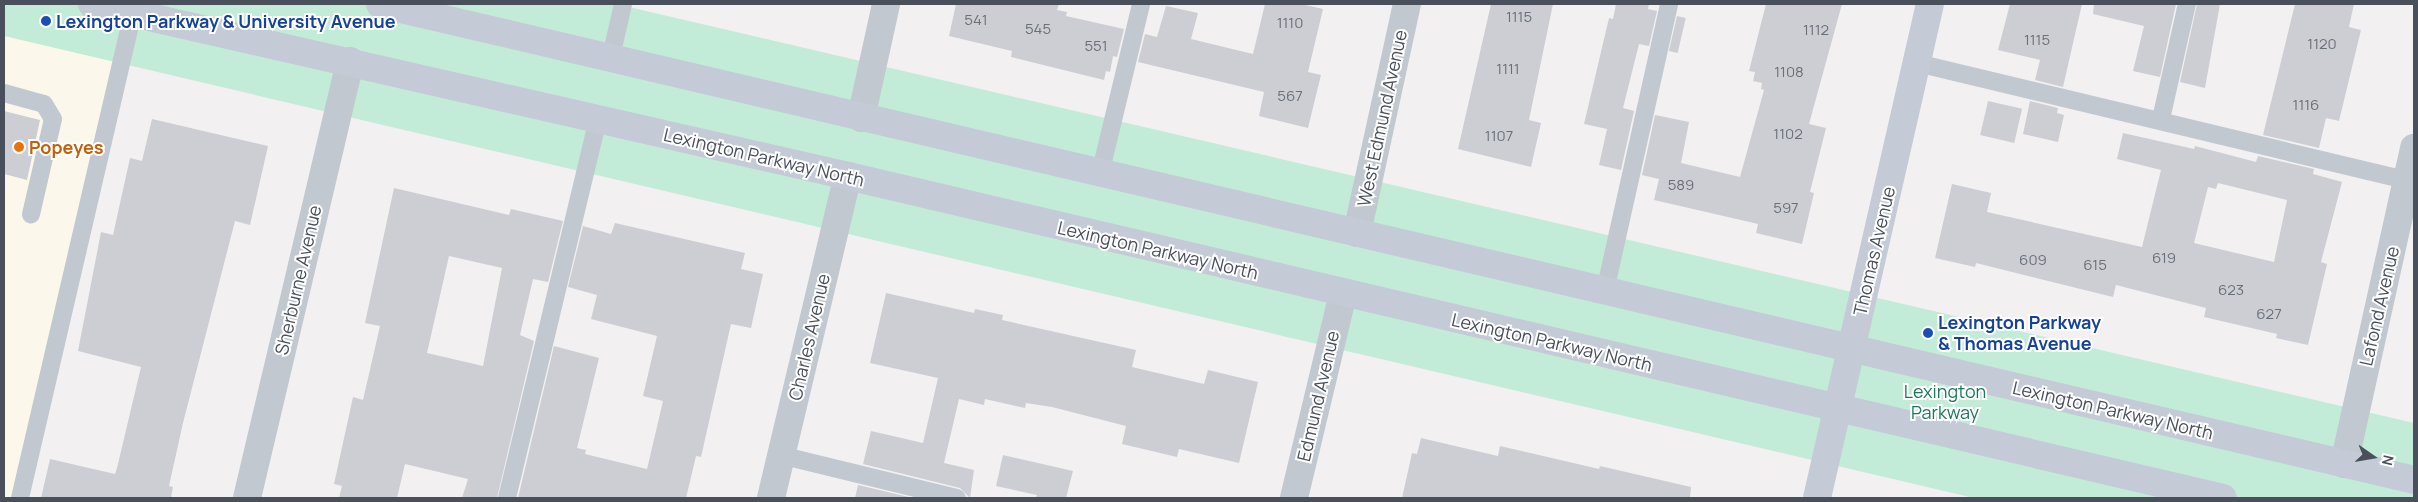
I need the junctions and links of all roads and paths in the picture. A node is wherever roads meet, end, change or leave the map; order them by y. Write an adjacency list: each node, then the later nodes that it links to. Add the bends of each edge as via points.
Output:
1 (92, 4): 10 (main road, Lexington Parkway North)
2 (380, 4): 11 (main road, Lexington Parkway North)
3 (623, 4): 11 (lane)
4 (886, 4): 15 (street)
5 (1141, 4): 19 (lane)
6 (1407, 4): 23 (street, West Edmund Avenue)
7 (1669, 4): 24 (lane)
8 (1930, 4): 13 (main road, Thomas Avenue)
9 (2188, 4): 17 (lane)
10 (132, 12): 12 (main road, Lexington Parkway North); 31 (lane)
11 (611, 58): 15 (main road, Lexington Parkway North)
12 (350, 61): 16 (main road, Lexington Parkway North); 32 (street, Sherburne Avenue)
13 (1917, 63): 17 (lane); 26 (main road, Thomas Avenue)
14 (4, 93): 22 (lane, via 44,104 53,119)
15 (860, 118): 19 (main road, Lexington Parkway North)
16 (598, 119): 20 (main road, Lexington Parkway North); 33 (lane)
17 (2161, 120): 21 (lane)
18 (2414, 148): 21 (street, Lafond Avenue)
19 (1100, 174): 23 (main road, Lexington Parkway North)
20 (848, 176): 25 (main road, Lexington Parkway North); 28 (street, Charles Avenue)
21 (2410, 182): 29 (street, Lafond Avenue)
22 (31, 214)
23 (1357, 232): 24 (main road, Lexington Parkway North)
24 (1605, 291): 26 (main road, Lexington Parkway North)
25 (1342, 294): 27 (main road, Lexington Parkway North); 36 (street, Edmund Avenue)
26 (1852, 350): 27 (main road, Thomas Avenue); 29 (main road, Lexington Parkway North)
27 (1838, 409): 37 (main road, Thomas Avenue); 38 (main road, Lexington Parkway North)
28 (780, 455): 34 (street, Charles Avenue); 35 (lane)
29 (2344, 464): 30 (main road, Lexington Parkway North)
30 (2414, 480)
31 (20, 498)
32 (247, 498)
33 (507, 498)
34 (770, 498)
35 (957, 498)
36 (1294, 498)
37 (1817, 498)
38 (2223, 498)

